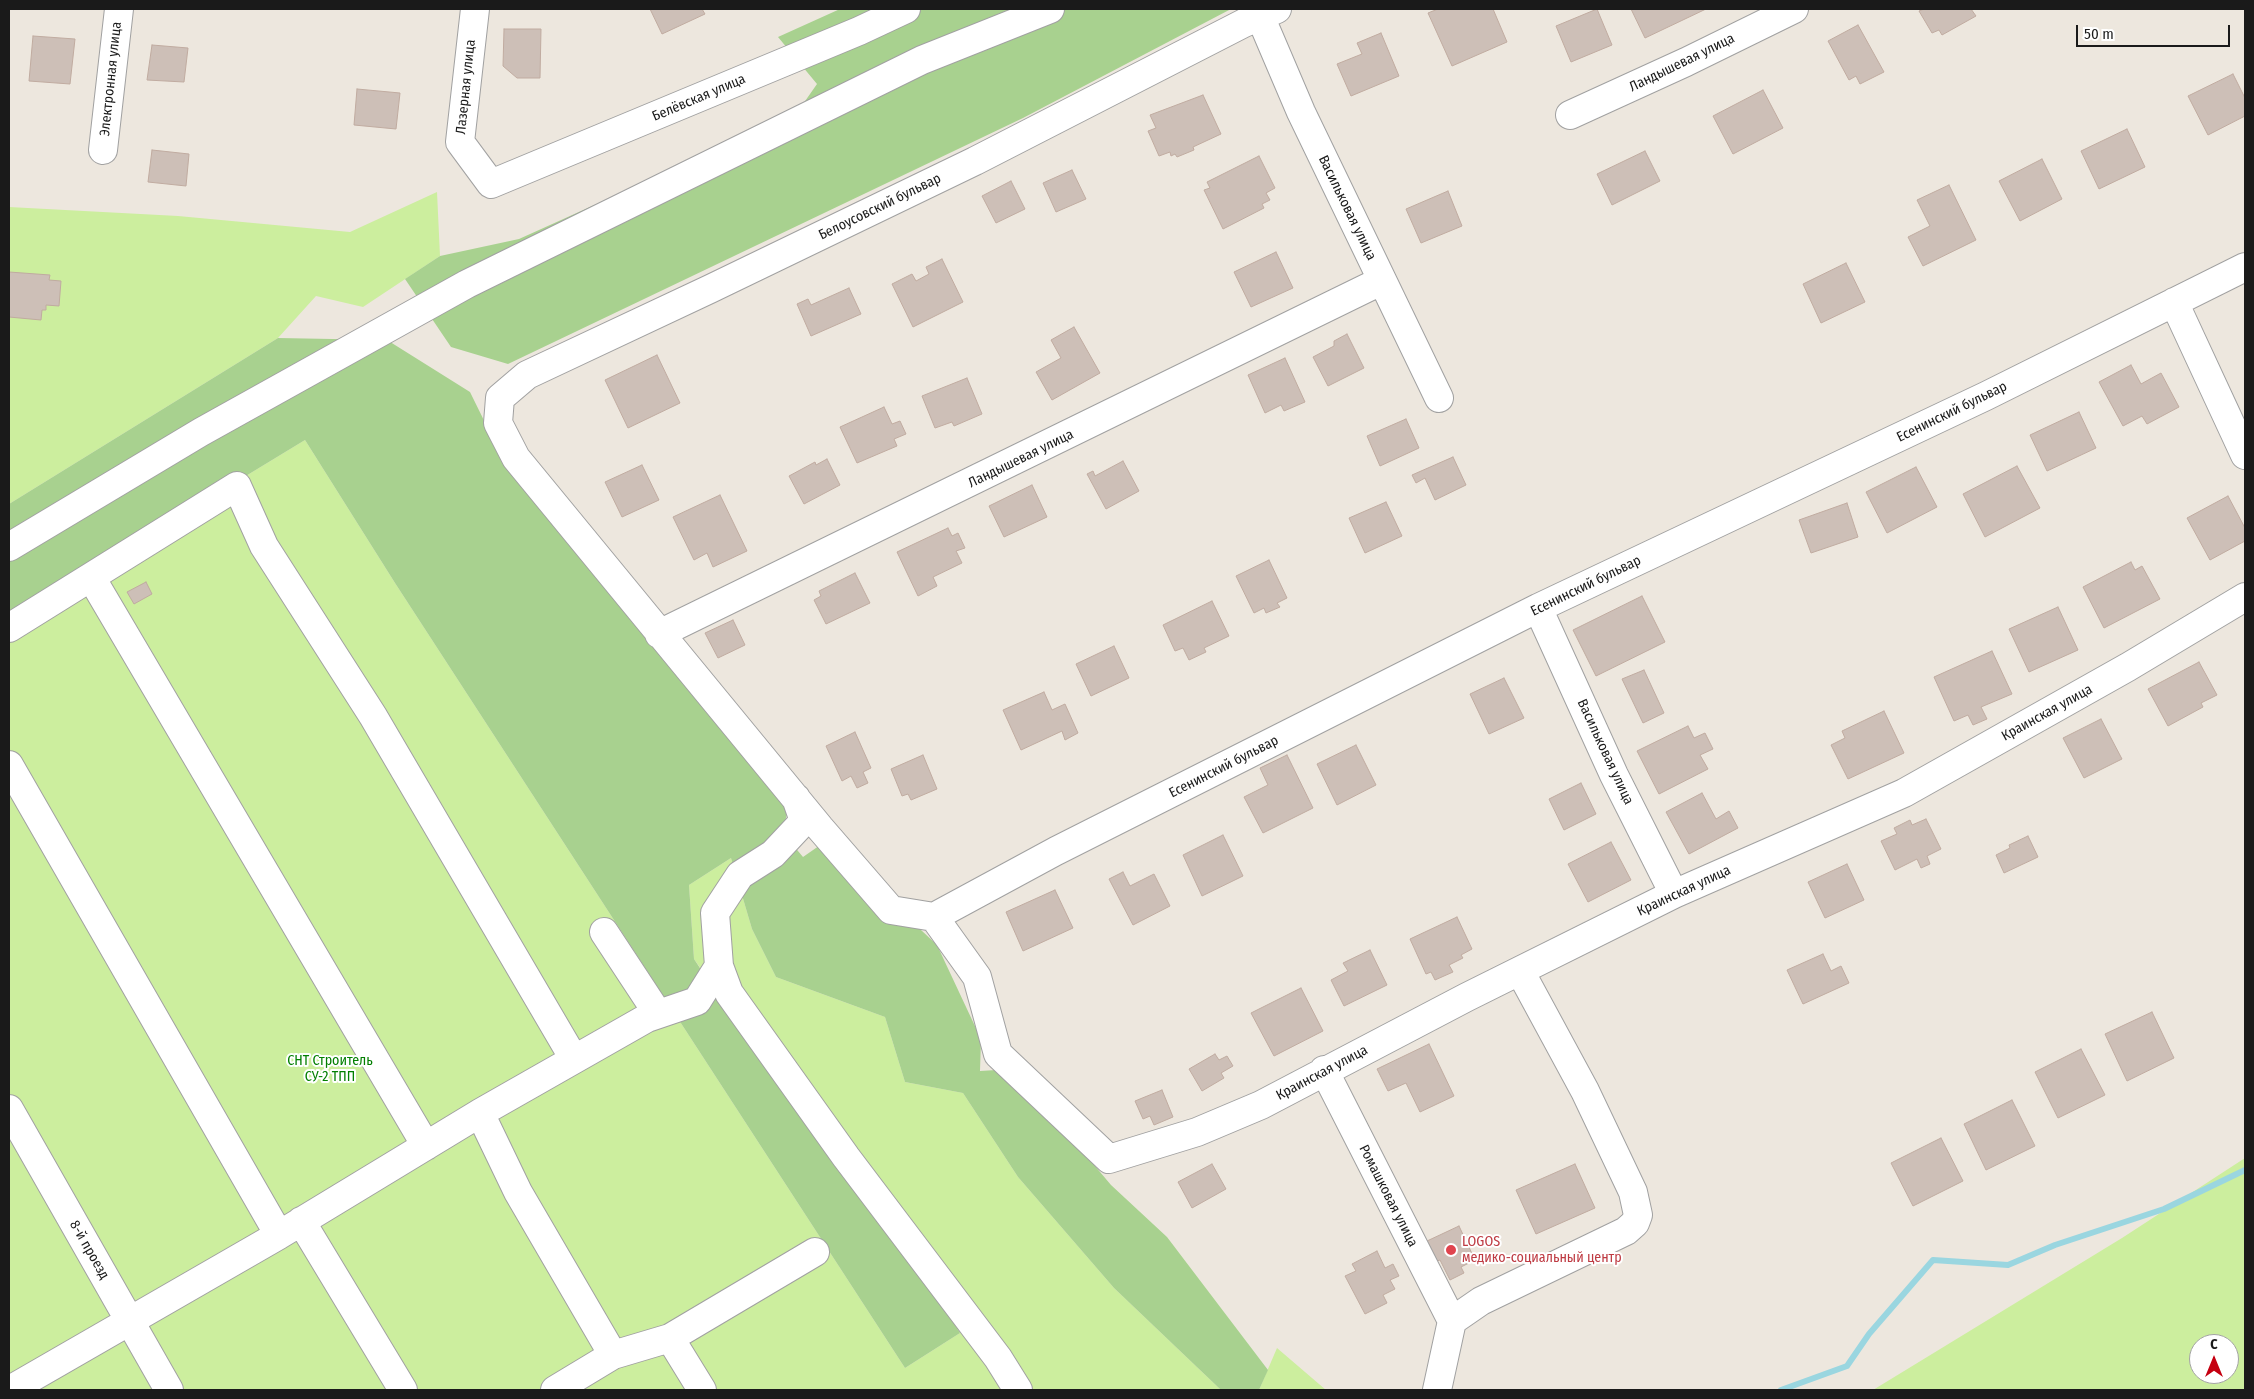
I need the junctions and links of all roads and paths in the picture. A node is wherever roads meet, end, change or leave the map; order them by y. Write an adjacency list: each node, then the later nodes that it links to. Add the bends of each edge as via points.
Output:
1 (119, 9): 8 (street, Электронная улица)
2 (475, 9): 9 (street, Лазерная улица, via 460,142)
3 (906, 9): 9 (street, Белёвская улица)
4 (1050, 9): 15 (street, via 922,60 467,284 201,432)
5 (1794, 9): 7 (street, Ландышевая улица)
6 (1269, 11): 11 (street, Васильковая улица, via 1300,112); 20 (street, Белоусовский бульвар, via 966,165 526,375 500,398 498,423 516,458)
7 (1570, 115)
8 (104, 150)
9 (492, 184)
10 (2245, 268): 12 (street, Есенинский бульвар)
11 (1382, 281): 13 (street, Васильковая улица); 20 (street, Ландышевая улица)
12 (2174, 302): 14 (street); 18 (street, Есенинский бульвар, via 1986,396)
13 (1439, 398)
14 (2245, 455)
15 (9, 547)
16 (91, 577): 19 (street); 29 (street, via 236,486 264,546 374,716); 33 (street)
17 (2245, 597): 23 (street, Краинская улица, via 1904,793)
18 (1538, 608): 23 (street, Васильковая улица, via 1614,775); 24 (street, Есенинский бульвар, via 1056,851)
19 (9, 628)
20 (659, 634): 22 (street)
21 (9, 765): 34 (street)
22 (796, 797): 24 (street, via 891,910); 26 (street, via 804,821 773,854 740,875 715,913)
23 (1674, 894): 27 (street, Краинская улица)
24 (934, 918): 30 (street, Краинская улица, via 976,977 998,1054 1109,1159 1197,1132 1261,1105)
25 (604, 932): 28 (street)
26 (719, 966): 28 (street, via 697,1001); 45 (street, via 735,1001 846,1157 998,1358)
27 (1520, 971): 30 (street, Краинская улица); 37 (street, via 1585,1091 1633,1192 1638,1215 1626,1231 1480,1301)
28 (658, 1014): 29 (street)
29 (574, 1059): 32 (street)
30 (1324, 1070): 37 (street, Ромашковая улица)
31 (9, 1109): 36 (street, 8-й проезд)
32 (480, 1113): 33 (street); 39 (street, via 518,1192)
33 (426, 1146): 34 (street)
34 (290, 1228): 36 (street); 42 (street)
35 (816, 1252): 38 (street)
36 (131, 1321): 40 (street); 41 (street, 8-й проезд)
37 (1452, 1321): 46 (street)
38 (670, 1338): 39 (street); 44 (street)
39 (614, 1355): 43 (street)
40 (10, 1390)
41 (169, 1390)
42 (403, 1390)
43 (556, 1390)
44 (702, 1390)
45 (1018, 1390)
46 (1437, 1390)

